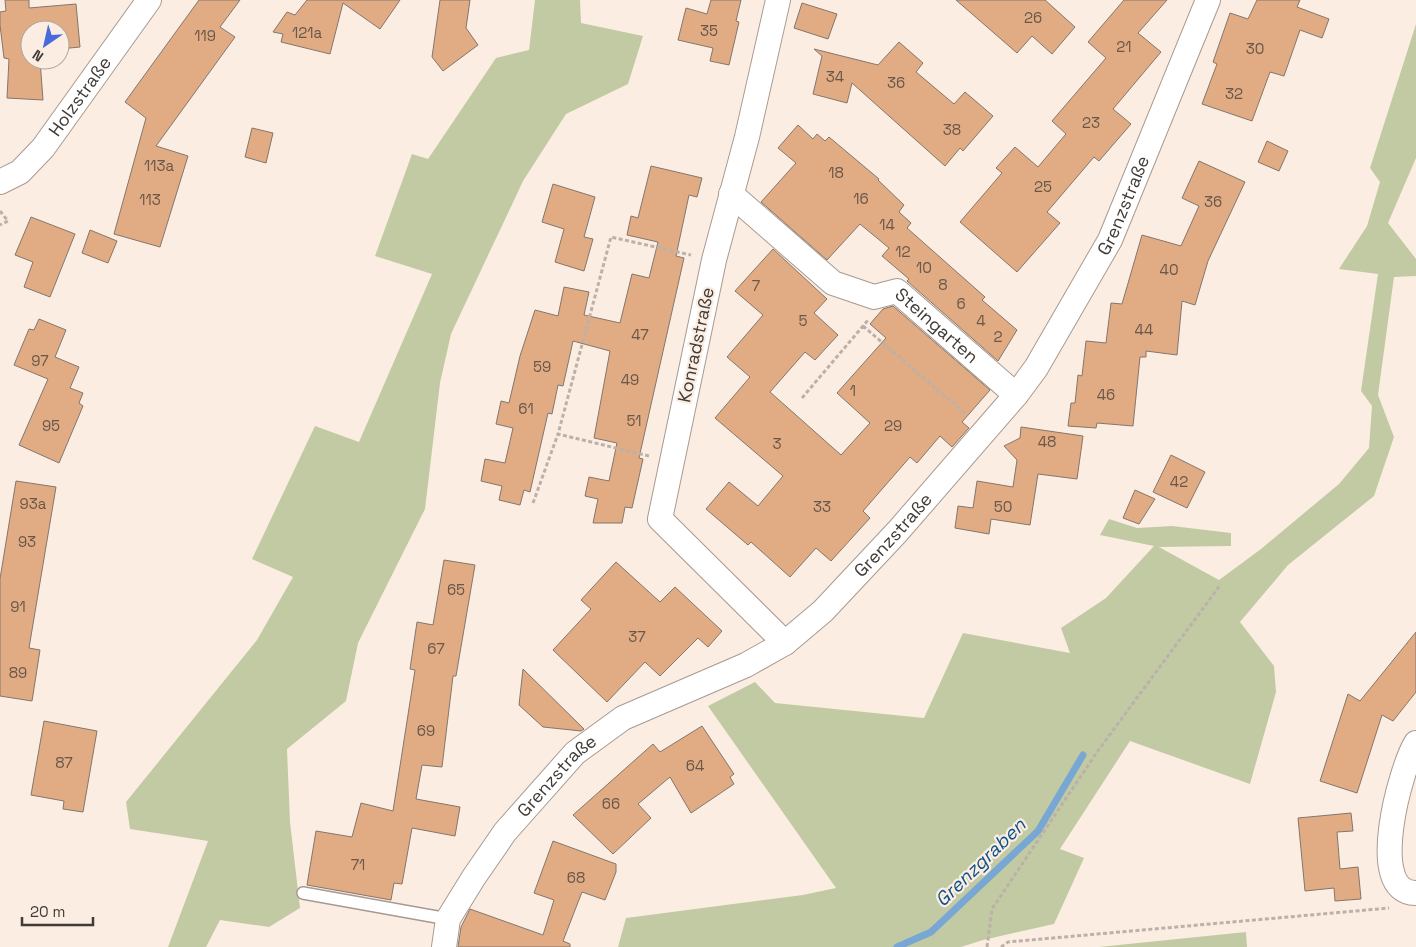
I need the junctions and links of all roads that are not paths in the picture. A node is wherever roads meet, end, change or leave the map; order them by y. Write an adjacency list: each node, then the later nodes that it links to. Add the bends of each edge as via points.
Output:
1 (149, 0): 4 (street, Holzstraße, via 43,148 20,172)
2 (778, 0): 5 (street, Konradstraße)
3 (1208, 0): 6 (street, Grenzstraße, via 1110,240 1036,368)
4 (0, 182)
5 (731, 194): 6 (street, Steingarten, via 833,283 874,297 897,291); 7 (street, Konradstraße, via 714,260 660,519)
6 (1016, 394): 7 (street, Grenzstraße, via 987,431 823,611)
7 (785, 643): 11 (street, Grenzstraße, via 746,665 623,718 576,752 505,832)
8 (1416, 743): 10 (street, via 1400,779 1390,844 1392,878 1401,888)
9 (303, 893): 11 (lane)
10 (1414, 893)
11 (448, 920): 12 (street, Grenzstraße)
12 (444, 947)

